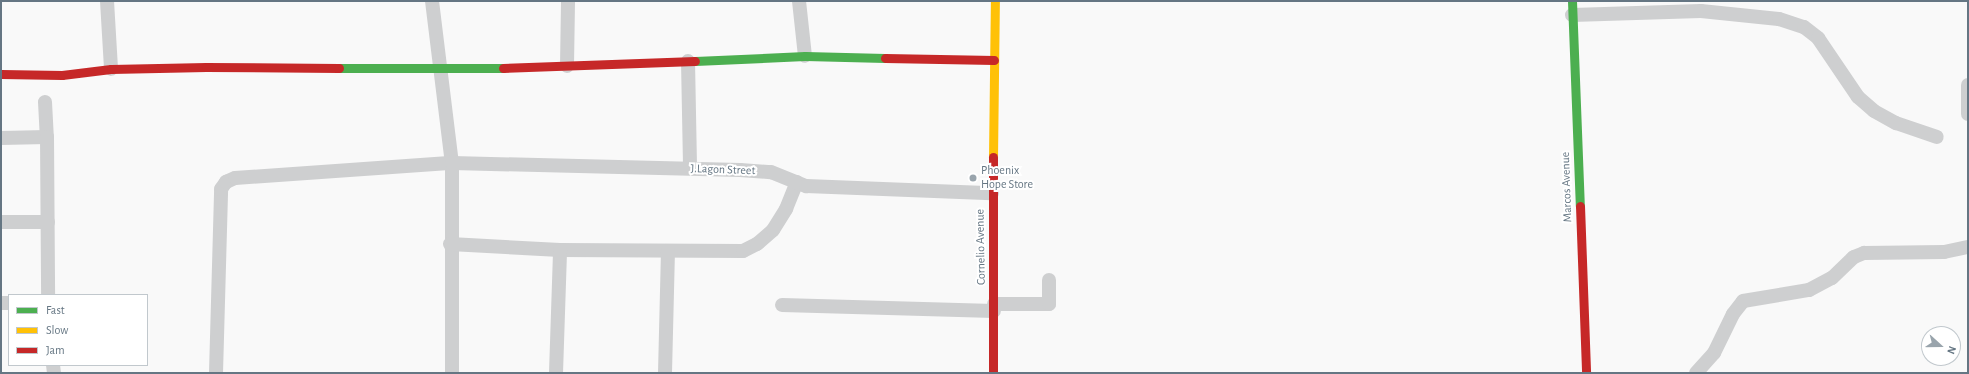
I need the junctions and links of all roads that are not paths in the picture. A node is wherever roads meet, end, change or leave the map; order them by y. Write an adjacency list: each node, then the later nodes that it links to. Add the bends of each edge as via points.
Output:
1 (107, 1): 12 (street)
2 (432, 1): 13 (street)
3 (568, 1): 11 (street)
4 (799, 1): 8 (street)
5 (995, 1): 9 (street, Cornelio Avenue)
6 (1572, 1): 7 (street, Marcos Avenue)
7 (1572, 15): 18 (street, via 1701,11 1779,19 1804,28 1818,38 1858,97 1874,111 1896,123); 40 (street, Marcos Avenue)
8 (805, 56): 9 (street); 10 (street)
9 (994, 60): 24 (street, Cornelio Avenue)
10 (688, 61): 11 (street); 22 (street)
11 (567, 66): 13 (street)
12 (111, 69): 13 (street); 14 (street, via 62,75)
13 (440, 69): 21 (street, via 447,106)
14 (1, 74)
15 (1968, 85): 17 (street)
16 (45, 102): 20 (street)
17 (1968, 114)
18 (1937, 137)
19 (1, 138): 20 (street)
20 (47, 138): 26 (street)
21 (452, 163): 22 (street, J.Lagon Street); 27 (street); 35 (street, J.Lagon Street, via 235,178 226,182 221,189)
22 (690, 168): 23 (street, J.Lagon Street, via 771,172)
23 (797, 182): 24 (street, J.Lagon Street, via 814,187); 30 (street, via 786,209 773,230 757,244 737,251)
24 (992, 193): 34 (street, Cornelio Avenue)
25 (1, 222): 26 (street)
26 (48, 222): 32 (street)
27 (450, 244): 29 (street); 36 (street)
28 (1968, 247): 41 (street, via 1944,252 1864,253 1854,257 1832,278 1810,290 1743,301 1733,314 1721,343)
29 (560, 250): 30 (street); 37 (street)
30 (668, 251): 38 (street)
31 (1049, 280): 34 (street, via 1049,304)
32 (48, 294)
33 (782, 305): 34 (street)
34 (994, 307): 39 (street, Cornelio Avenue)
35 (216, 373)
36 (452, 373)
37 (556, 373)
38 (665, 373)
39 (993, 373)
40 (1586, 373)
41 (1696, 373)

